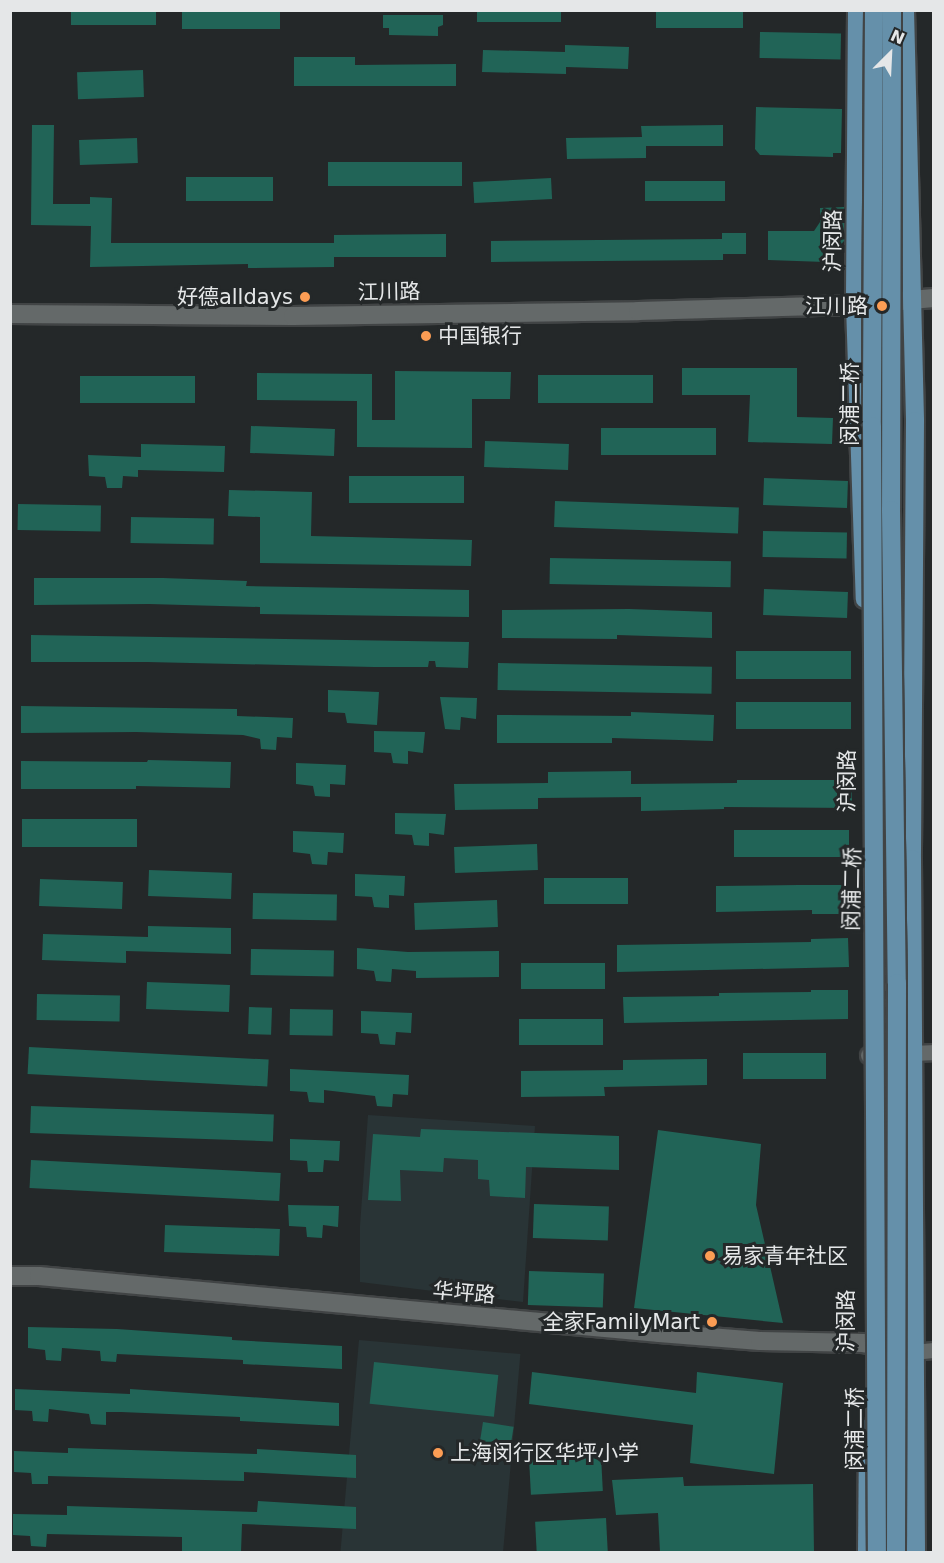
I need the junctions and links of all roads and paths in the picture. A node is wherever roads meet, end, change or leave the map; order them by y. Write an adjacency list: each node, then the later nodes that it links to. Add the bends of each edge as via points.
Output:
1 (857, 10): 7 (main road, 沪闵路)
2 (874, 10): 17 (main road, 闵浦二桥, bridge, via 872,426)
3 (892, 10): 18 (main road, 闵浦二桥, bridge)
4 (905, 10): 6 (main road)
5 (933, 298): 6 (main road, 江川路)
6 (911, 302): 7 (main road, 江川路); 10 (main road, via 915,421)
7 (855, 305): 8 (main road, 江川路, via 293,316); 11 (main road, 沪闵路, via 870,758)
8 (10, 314)
9 (933, 1052): 10 (street)
10 (913, 1053): 11 (street); 15 (main road)
11 (868, 1055): 13 (main road, 沪闵路)
12 (10, 1276): 13 (main road, 华坪路, via 681,1335)
13 (869, 1344): 15 (main road, 华坪路); 16 (main road, 沪闵路)
14 (933, 1350): 15 (street)
15 (914, 1352): 19 (main road)
16 (867, 1552)
17 (878, 1552)
18 (896, 1552)
19 (916, 1552)

